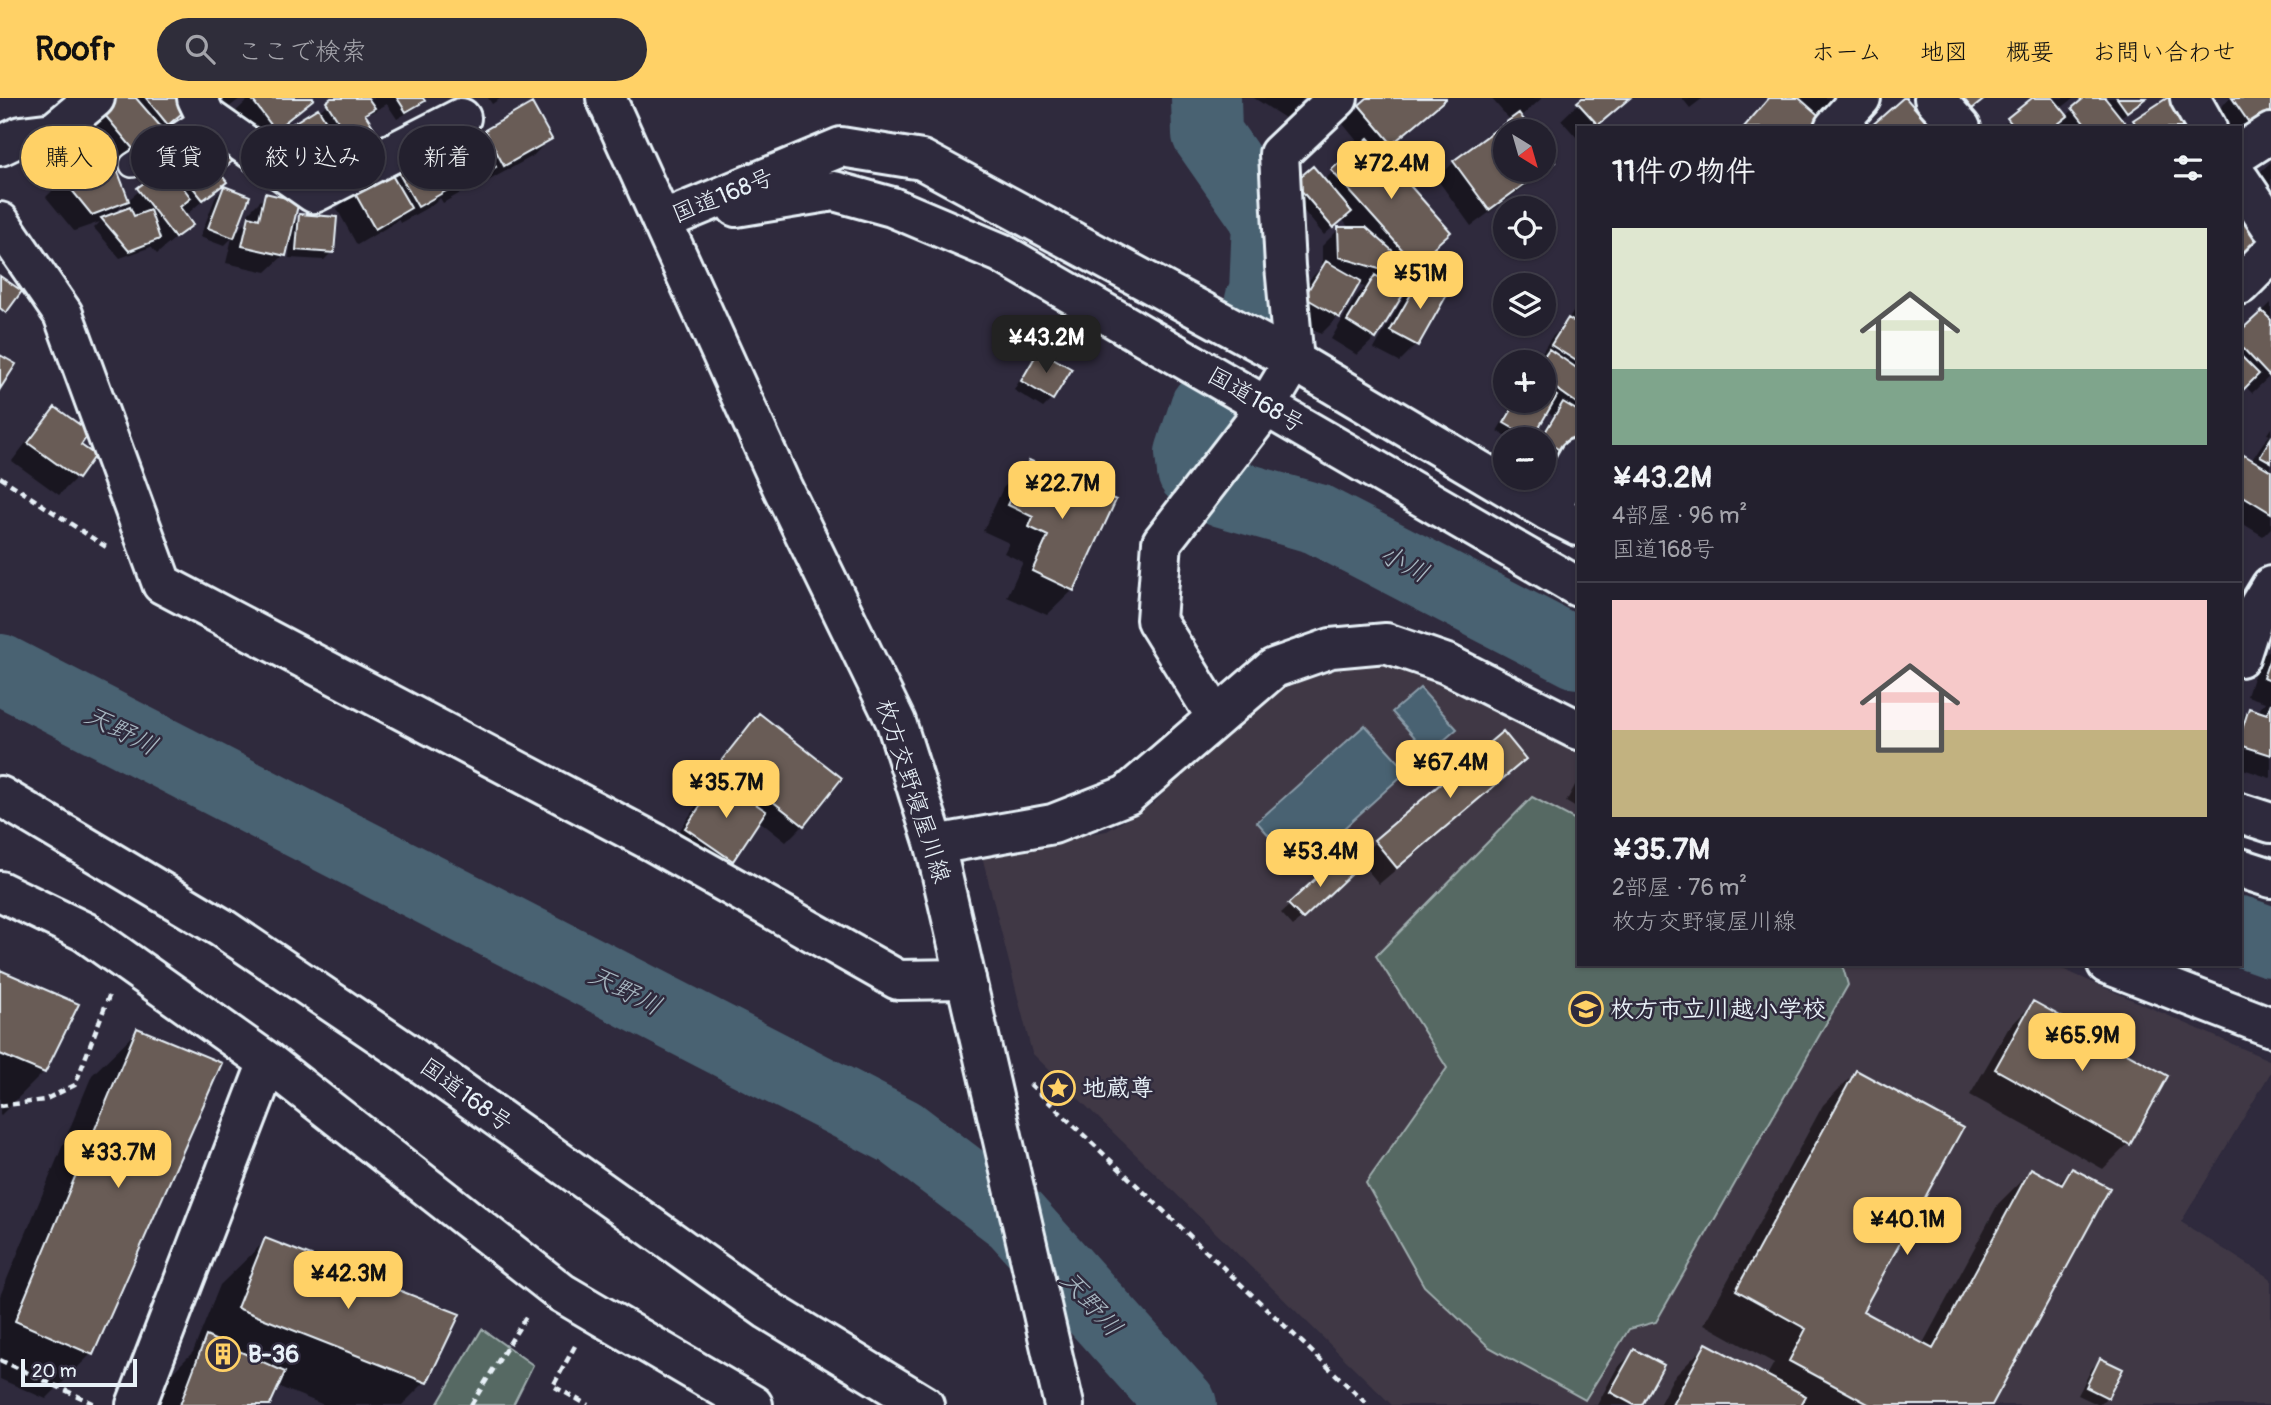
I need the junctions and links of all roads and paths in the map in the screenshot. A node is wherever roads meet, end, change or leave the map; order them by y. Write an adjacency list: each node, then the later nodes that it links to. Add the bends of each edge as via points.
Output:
1 (94, 98): 14 (main road, via 54,132 21,136)
2 (606, 98): 17 (main road, 枚方交野寝屋川線)
3 (1338, 98): 22 (main road, via 1279,154)
4 (1861, 98): 10 (main road)
5 (1934, 98): 11 (main road)
6 (2190, 98): 12 (main road)
7 (202, 107): 8 (main road, via 314,193); 9 (lane)
8 (461, 118)
9 (179, 126)
10 (1836, 126)
11 (1959, 126)
12 (2206, 126)
13 (2271, 133): 15 (main road)
14 (0, 146)
15 (2242, 152)
16 (2242, 183): 19 (main road)
17 (662, 221): 22 (main road, 国道168号, via 841,148 922,160); 23 (main road, 国道168号, via 834,191 892,207 1001,253); 36 (main road, 枚方交野寝屋川線, via 896,722)
18 (0, 222): 27 (main road, via 63,314)
19 (2271, 226)
20 (2271, 254): 21 (main road)
21 (2242, 283)
22 (1294, 361): 23 (main road); 26 (main road, 国道168号)
23 (1267, 406): 28 (main road, 国道168号); 31 (main road, via 1162,542 1156,620)
24 (1577, 462): 26 (main road)
25 (0, 477): 27 (path)
26 (1563, 519)
27 (162, 584): 41 (main road, via 655,843 898,980)
28 (1577, 586)
29 (2267, 599): 30 (main road, via 2254,614)
30 (2242, 651)
31 (1216, 717): 32 (main road, via 1274,668 1331,648 1386,643 1447,664); 36 (main road, via 1127,795 1053,824)
32 (1577, 729)
33 (0, 796): 55 (main road, 国道168号, via 222,928 404,1051 768,1310)
34 (2242, 814): 35 (main road)
35 (2271, 823)
36 (935, 845): 41 (main road, 枚方交野寝屋川線)
37 (2242, 869): 38 (main road)
38 (2271, 878)
39 (0, 891): 44 (main road, via 85,932)
40 (2112, 966): 43 (main road)
41 (966, 979): 56 (main road, 枚方交野寝屋川線)
42 (112, 989): 46 (path, via 75,1085 44,1100)
43 (2271, 1027)
44 (268, 1062): 47 (main road); 51 (main road)
45 (1047, 1100): 57 (path)
46 (0, 1106)
47 (548, 1282): 48 (main road); 52 (path)
48 (594, 1312): 53 (path, via 553,1387); 54 (main road)
49 (0, 1360): 50 (path)
50 (97, 1405)
51 (136, 1405)
52 (471, 1405)
53 (588, 1405)
54 (753, 1405)
55 (924, 1405)
56 (1064, 1405)
57 (1368, 1405)

